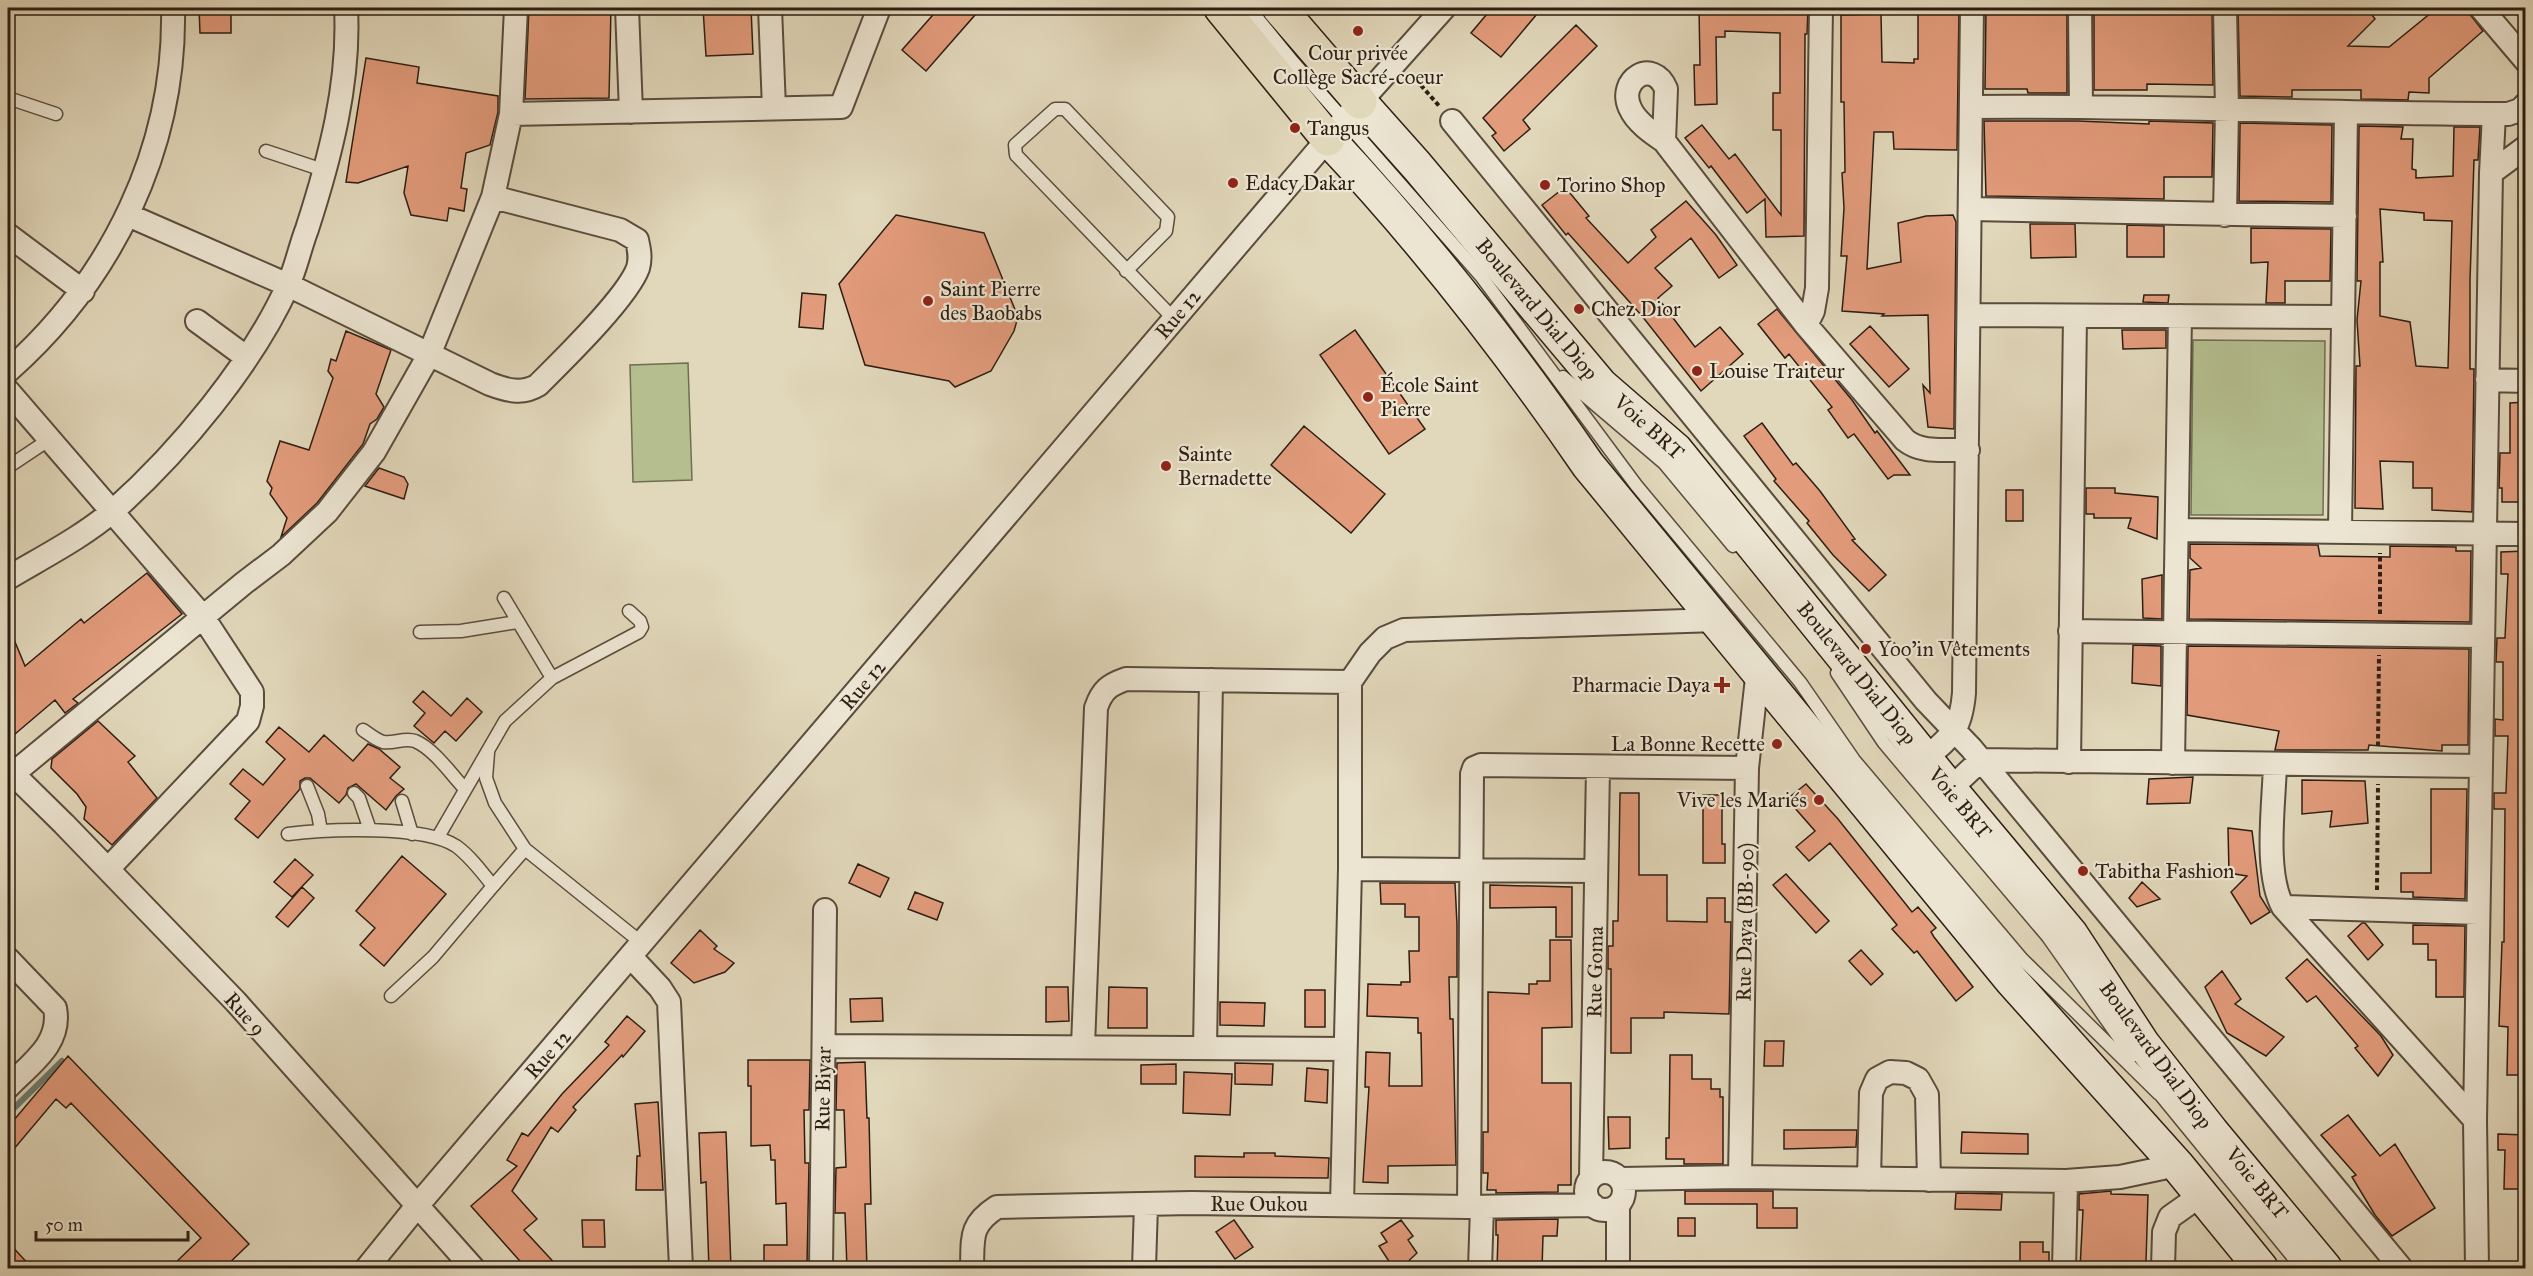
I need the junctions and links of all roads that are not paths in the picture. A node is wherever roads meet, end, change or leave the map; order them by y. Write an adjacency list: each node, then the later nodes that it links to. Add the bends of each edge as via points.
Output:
1 (173, 8): 37 (street, via 169,75 160,123 147,170)
2 (346, 8): 33 (street, via 340,110)
3 (516, 8): 26 (street)
4 (627, 8): 23 (street)
5 (770, 8): 21 (street)
6 (879, 8): 21 (street, via 841,107)
7 (1221, 8): 28 (main road)
8 (1249, 8): 28 (lane, Voie BRT)
9 (1279, 8): 28 (main road)
10 (1444, 8): 28 (street, Rue 12)
11 (1821, 8): 50 (street, via 1816,288 1813,311)
12 (1972, 8): 20 (street)
13 (2080, 8): 19 (street)
14 (2225, 8): 22 (street)
15 (2481, 8): 16 (street)
16 (2526, 61)
17 (8, 98): 25 (lane)
18 (2526, 104): 27 (street, via 2514,112)
19 (2081, 106): 20 (street); 22 (street)
20 (1971, 107): 36 (street)
21 (774, 108): 23 (street)
22 (2227, 110): 24 (street); 38 (street)
23 (631, 112): 26 (street)
24 (2346, 112): 27 (street); 39 (street)
25 (56, 114)
26 (511, 114): 35 (street)
27 (2494, 114): 34 (street)
28 (1344, 120): 48 (street, Rue 12); 53 (lane, Voie BRT, via 1481,276); 71 (street, via 1381,196 1460,290 1588,465); 85 (street, Boulevard Dial Diop, via 1417,166 1600,385 1676,450)
29 (1452, 121): 83 (street, via 1926,701)
30 (1664, 141): 50 (street)
31 (2526, 147): 34 (street)
32 (266, 151): 33 (lane)
33 (326, 171): 42 (street)
34 (2491, 173): 55 (street)
35 (493, 197): 51 (street); 51 (street, via 620,230 637,240 638,266 615,301 534,388 506,390)
36 (1970, 209): 38 (street); 44 (street)
37 (128, 215): 42 (street); 43 (street)
38 (2225, 215): 39 (street)
39 (2345, 216): 47 (street)
40 (8, 236): 43 (street)
41 (1126, 271): 41 (lane, via 1016,155 1015,145 1055,109 1065,109 1168,217 1166,231); 48 (lane)
42 (288, 285): 51 (street); 52 (street)
43 (83, 291): 54 (street)
44 (1969, 315): 45 (street); 59 (street)
45 (2075, 316): 46 (street); 73 (street)
46 (2180, 316): 47 (street); 62 (street)
47 (2343, 317): 63 (street)
48 (1174, 319): 113 (street, Rue 12)
49 (197, 321): 52 (street)
50 (1806, 325): 59 (street, via 1912,446)
51 (429, 355): 70 (street, via 374,452 327,512 281,555)
52 (246, 357): 61 (street, via 202,419)
53 (1548, 364): 66 (lane, Voie BRT, via 1664,464); 121 (lane, Voie BRT, via 1636,485 1800,682 1854,760 2022,959)
54 (8, 371)
55 (2487, 380): 56 (street); 64 (street)
56 (2526, 381)
57 (8, 391): 58 (street)
58 (50, 439): 60 (lane); 61 (street)
59 (1968, 450): 83 (street, via 1964,693 1963,711)
60 (8, 467)
61 (112, 511): 67 (street); 70 (street)
62 (2177, 530): 63 (street); 75 (street)
63 (2340, 531): 64 (street)
64 (2485, 534): 65 (street); 76 (street)
65 (2526, 534)
66 (1740, 555)
67 (8, 578)
68 (504, 598): 72 (lane)
69 (629, 611): 79 (lane, via 640,621 639,632)
70 (203, 617): 93 (street); 105 (street, via 252,692 248,721)
71 (1717, 620): 78 (street); 81 (street, via 1404,630 1385,638)
72 (517, 622): 74 (lane, via 460,631); 79 (lane)
73 (2070, 631): 75 (street); 87 (street)
74 (420, 632)
75 (2175, 632): 76 (street); 88 (street)
76 (2482, 636): 90 (street)
77 (1830, 664): 121 (lane, Voie BRT, via 1884,742 2048,938)
78 (1758, 669): 92 (street, Rue Daya (BB-90)); 123 (street, via 2012,981)
79 (552, 678): 84 (lane, via 505,721)
80 (1211, 680): 81 (street); 117 (street, via 1126,679 1109,684 1100,695 1096,708); 118 (street)
81 (1350, 682): 106 (street)
82 (363, 730): 95 (lane, via 381,742 416,742)
83 (1955, 731): 85 (street); 86 (street)
84 (489, 749): 95 (lane); 104 (lane, via 486,778 495,803)
85 (1926, 758): 96 (street, Boulevard Dial Diop)
86 (1981, 760): 87 (street); 96 (street); 150 (street)
87 (2070, 762): 88 (street)
88 (2173, 763): 89 (street)
89 (2275, 764): 90 (street); 110 (street, via 2272,873)
90 (2481, 766): 112 (street)
91 (1598, 767): 92 (street); 107 (street, via 1474,768); 108 (street, Rue Goma)
92 (1747, 768): 124 (street, Rue Daya (BB-90))
93 (9, 774): 105 (street, Rue 9)
94 (307, 786): 100 (lane)
95 (465, 789): 103 (lane)
96 (1950, 789): 149 (street, Boulevard Dial Diop, via 2072,934 2143,1044)
97 (354, 793): 99 (lane)
98 (402, 801): 102 (lane)
99 (370, 830): 100 (lane); 102 (lane)
100 (321, 831): 101 (lane)
101 (288, 834)
102 (412, 834): 103 (lane)
103 (438, 837): 109 (lane, via 457,847)
104 (525, 849): 109 (lane); 113 (lane)
105 (108, 869): 134 (street, Rue 9, via 236,1002)
106 (1350, 870): 107 (street); 119 (street)
107 (1471, 870): 108 (street); 136 (street)
108 (1596, 871): 125 (street, Rue Goma)
109 (493, 886): 115 (lane, via 433,957)
110 (2283, 907): 112 (street); 122 (street)
111 (825, 910): 116 (street, Rue Biyar)
112 (2478, 913): 122 (street)
113 (637, 950): 134 (street, Rue 12); 139 (street, via 669,1002)
114 (8, 959): 120 (street, via 54,1008 57,1017 49,1045)
115 (391, 996)
116 (824, 1046): 117 (street); 140 (street, Rue Biyar)
117 (1083, 1046): 118 (street)
118 (1205, 1048): 119 (street)
119 (1345, 1049): 131 (street)
120 (8, 1087)
121 (2159, 1094): 148 (lane, Voie BRT)
122 (2475, 1120): 151 (street)
123 (2177, 1165): 129 (street); 130 (street)
124 (1740, 1176): 126 (street); 127 (street)
125 (1591, 1177): 126 (street, via 1606,1171); 135 (street, via 1586,1188)
126 (1621, 1179): 133 (street, via 1624,1192)
127 (1869, 1179): 128 (street); 128 (street, via 1871,1093 1877,1079 1890,1072 1918,1079 1927,1095)
128 (1929, 1180): 129 (street)
129 (2066, 1181): 145 (street)
130 (2200, 1195): 146 (street, via 2170,1217 2164,1232); 147 (street)
131 (1342, 1204): 132 (street, Rue Oukou); 136 (street, Rue Oukou)
132 (1146, 1205): 141 (street, Rue Oukou, via 997,1207 981,1218 973,1235); 142 (street)
133 (1618, 1205): 135 (street, via 1608,1209); 144 (street)
134 (417, 1206): 137 (street, Rue 12); 138 (street, Rue 9)
135 (1593, 1206): 136 (street, Rue Oukou)
136 (1476, 1207): 143 (street)
137 (367, 1269)
138 (473, 1269)
139 (681, 1269)
140 (821, 1269)
141 (972, 1269)
142 (1144, 1269)
143 (1479, 1269)
144 (1618, 1269)
145 (2064, 1269)
146 (2163, 1269)
147 (2261, 1269)
148 (2301, 1269)
149 (2325, 1269)
150 (2401, 1269)
151 (2477, 1269)

